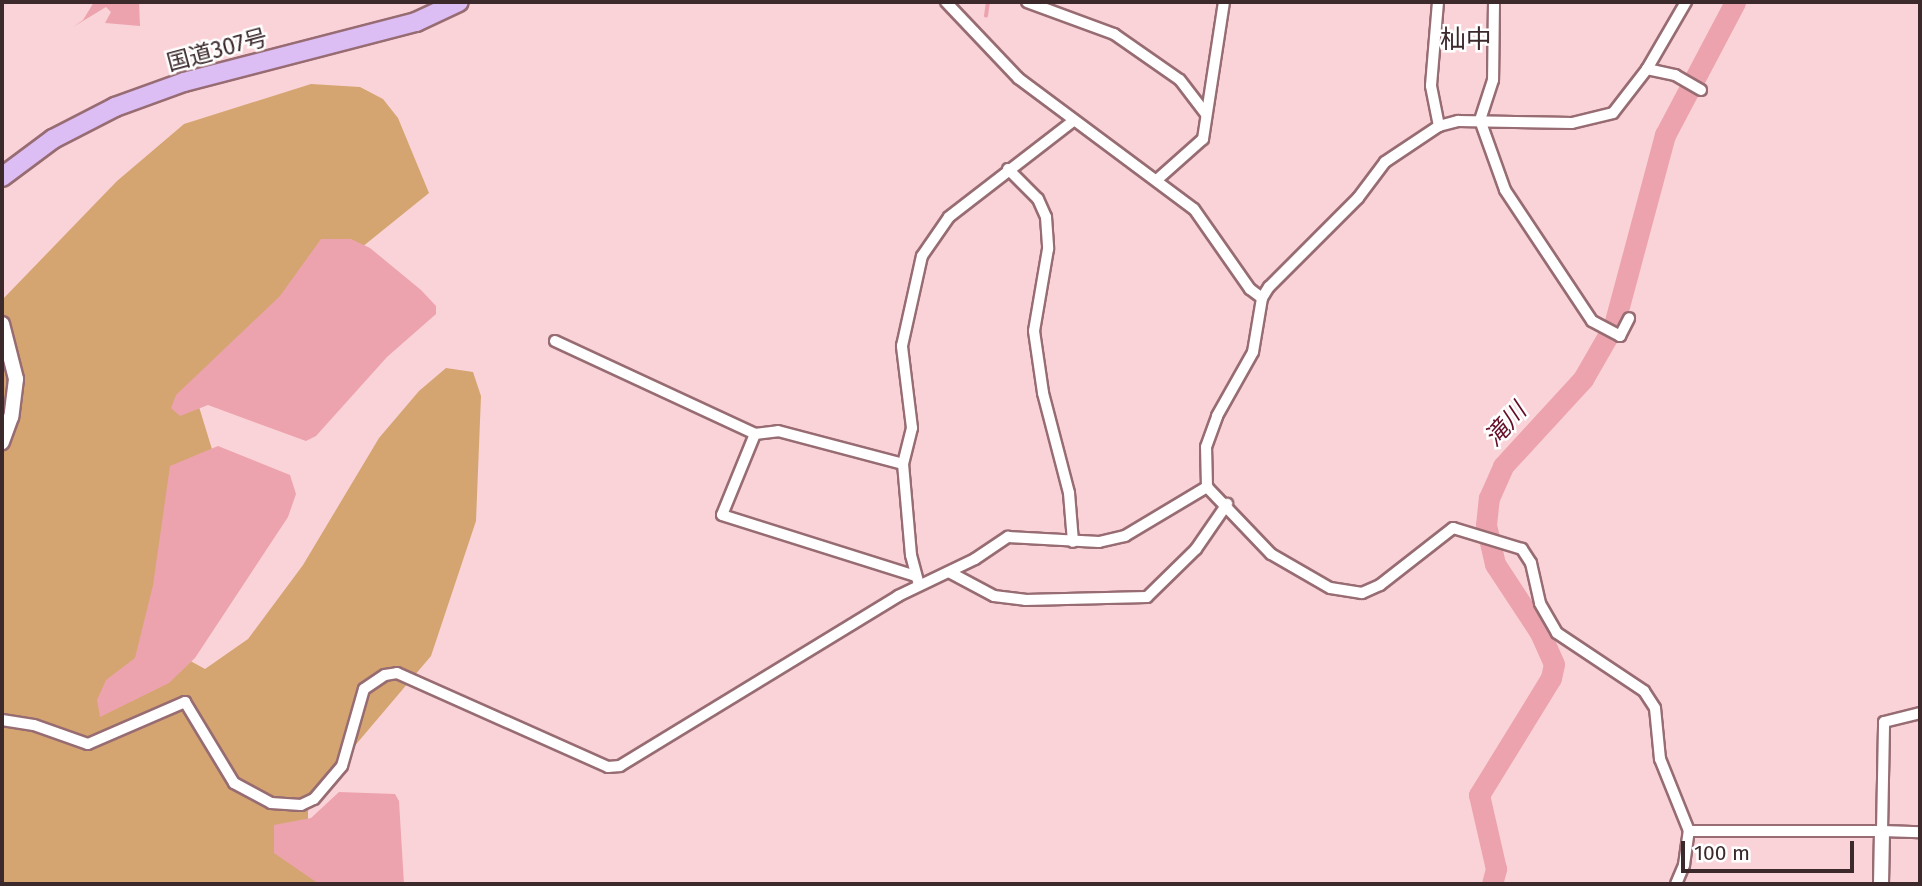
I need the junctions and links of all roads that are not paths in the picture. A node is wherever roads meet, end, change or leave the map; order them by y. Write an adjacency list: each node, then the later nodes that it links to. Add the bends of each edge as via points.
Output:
1 (459, 2): 15 (highway, 国道307号, via 416,22 184,82 115,107 53,139)
2 (946, 2): 12 (street, via 1018,78)
3 (1027, 2): 10 (street, via 1114,34 1180,80)
4 (1224, 2): 10 (street)
5 (1438, 2): 13 (street, via 1431,86)
6 (1494, 2): 11 (street, via 1493,80)
7 (1686, 2): 8 (street)
8 (1647, 69): 9 (street, via 1675,75); 11 (street, via 1622,106 1600,119 1545,124)
9 (1698, 88)
10 (1206, 114): 16 (street, via 1203,139)
11 (1480, 120): 13 (street); 18 (street, via 1505,190 1596,325 1617,334)
12 (1072, 122): 14 (street); 16 (street)
13 (1438, 126): 17 (street, via 1385,162 1359,198)
14 (1008, 169): 23 (street, via 949,217 922,256 902,346 912,428); 26 (street, via 1038,199 1046,217 1048,249 1034,331 1043,393 1069,493)
15 (2, 177)
16 (1159, 178): 17 (street, via 1194,209 1250,289)
17 (1262, 298): 24 (street, via 1253,352 1216,416 1206,447)
18 (1629, 318)
19 (2, 324): 22 (street, via 16,379)
20 (555, 341): 21 (street)
21 (755, 434): 23 (street, via 778,431); 28 (street, via 722,515)
22 (2, 442)
23 (903, 464): 28 (street)
24 (1207, 486): 25 (street); 26 (street, via 1125,536)
25 (1227, 504): 27 (street, via 1196,549 1147,597 1025,600 994,596); 31 (street, via 1271,554 1342,591 1362,593 1380,585 1453,528 1522,549 1531,563 1540,603 1557,633 1644,691 1655,708 1660,759)
26 (1073, 542): 27 (street, via 1007,537)
27 (949, 572): 28 (street)
28 (918, 581): 30 (street, via 620,766 608,767 397,673 364,689 342,766 314,799 301,805 271,803 234,783 186,702 88,744 34,725)
29 (1920, 713): 32 (street, via 1884,722)
30 (2, 720)
31 (1689, 831): 32 (street); 34 (street)
32 (1882, 831): 33 (street); 35 (street)
33 (1920, 832)
34 (1676, 884)
35 (1881, 884)

